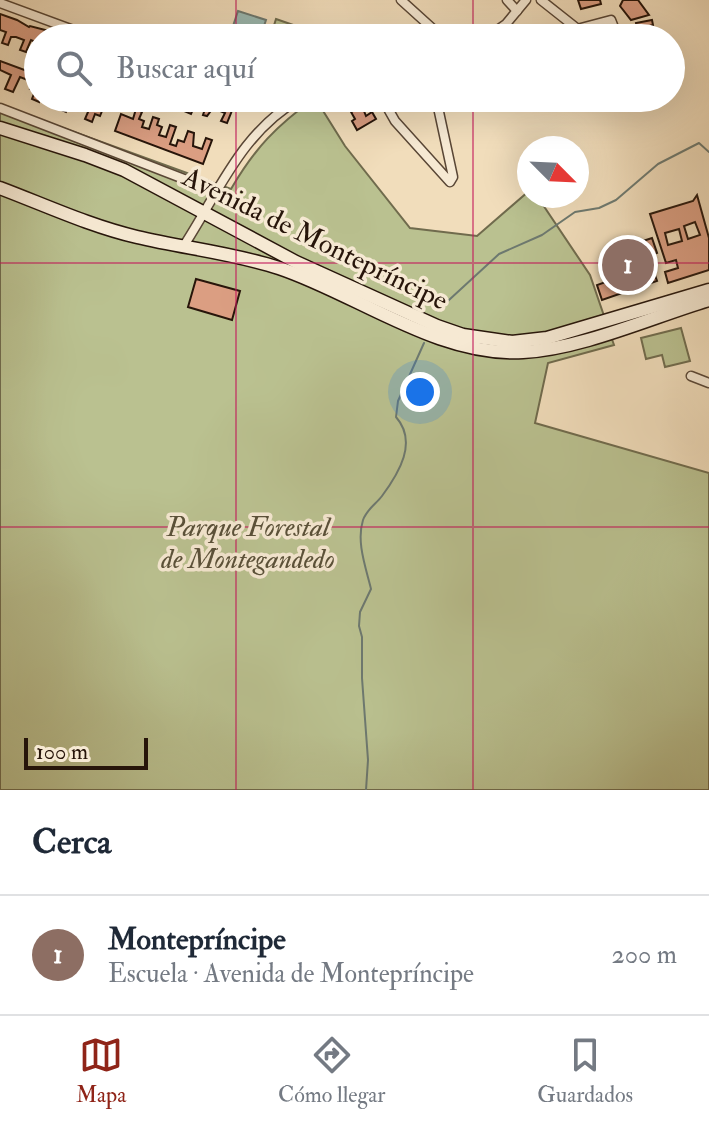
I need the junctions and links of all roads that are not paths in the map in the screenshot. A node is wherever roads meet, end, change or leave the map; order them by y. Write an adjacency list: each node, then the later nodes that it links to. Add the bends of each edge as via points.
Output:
1 (401, 0): 8 (street)
2 (507, 0): 6 (street)
3 (526, 0): 6 (street)
4 (541, 0): 10 (street)
5 (0, 3): 7 (street)
6 (517, 11): 9 (street)
7 (57, 24)
8 (428, 24)
9 (506, 24)
10 (571, 24)
11 (0, 108): 17 (street)
12 (279, 112): 17 (street, via 244,146)
13 (390, 112): 14 (street, via 450,182)
14 (439, 112)
15 (0, 128): 18 (street, Avenida de Montepríncipe, via 106,162)
16 (0, 188): 19 (street, Avenida de Montepríncipe, via 107,228)
17 (215, 191): 18 (street)
18 (202, 213): 19 (street); 20 (street, Avenida de Montepríncipe, via 437,326 484,339 547,338)
19 (183, 247): 21 (street, Avenida de Montepríncipe, via 282,269 428,333 488,350 522,352 572,344)
20 (709, 290)
21 (709, 300)
22 (691, 376): 23 (street)
23 (709, 383)

